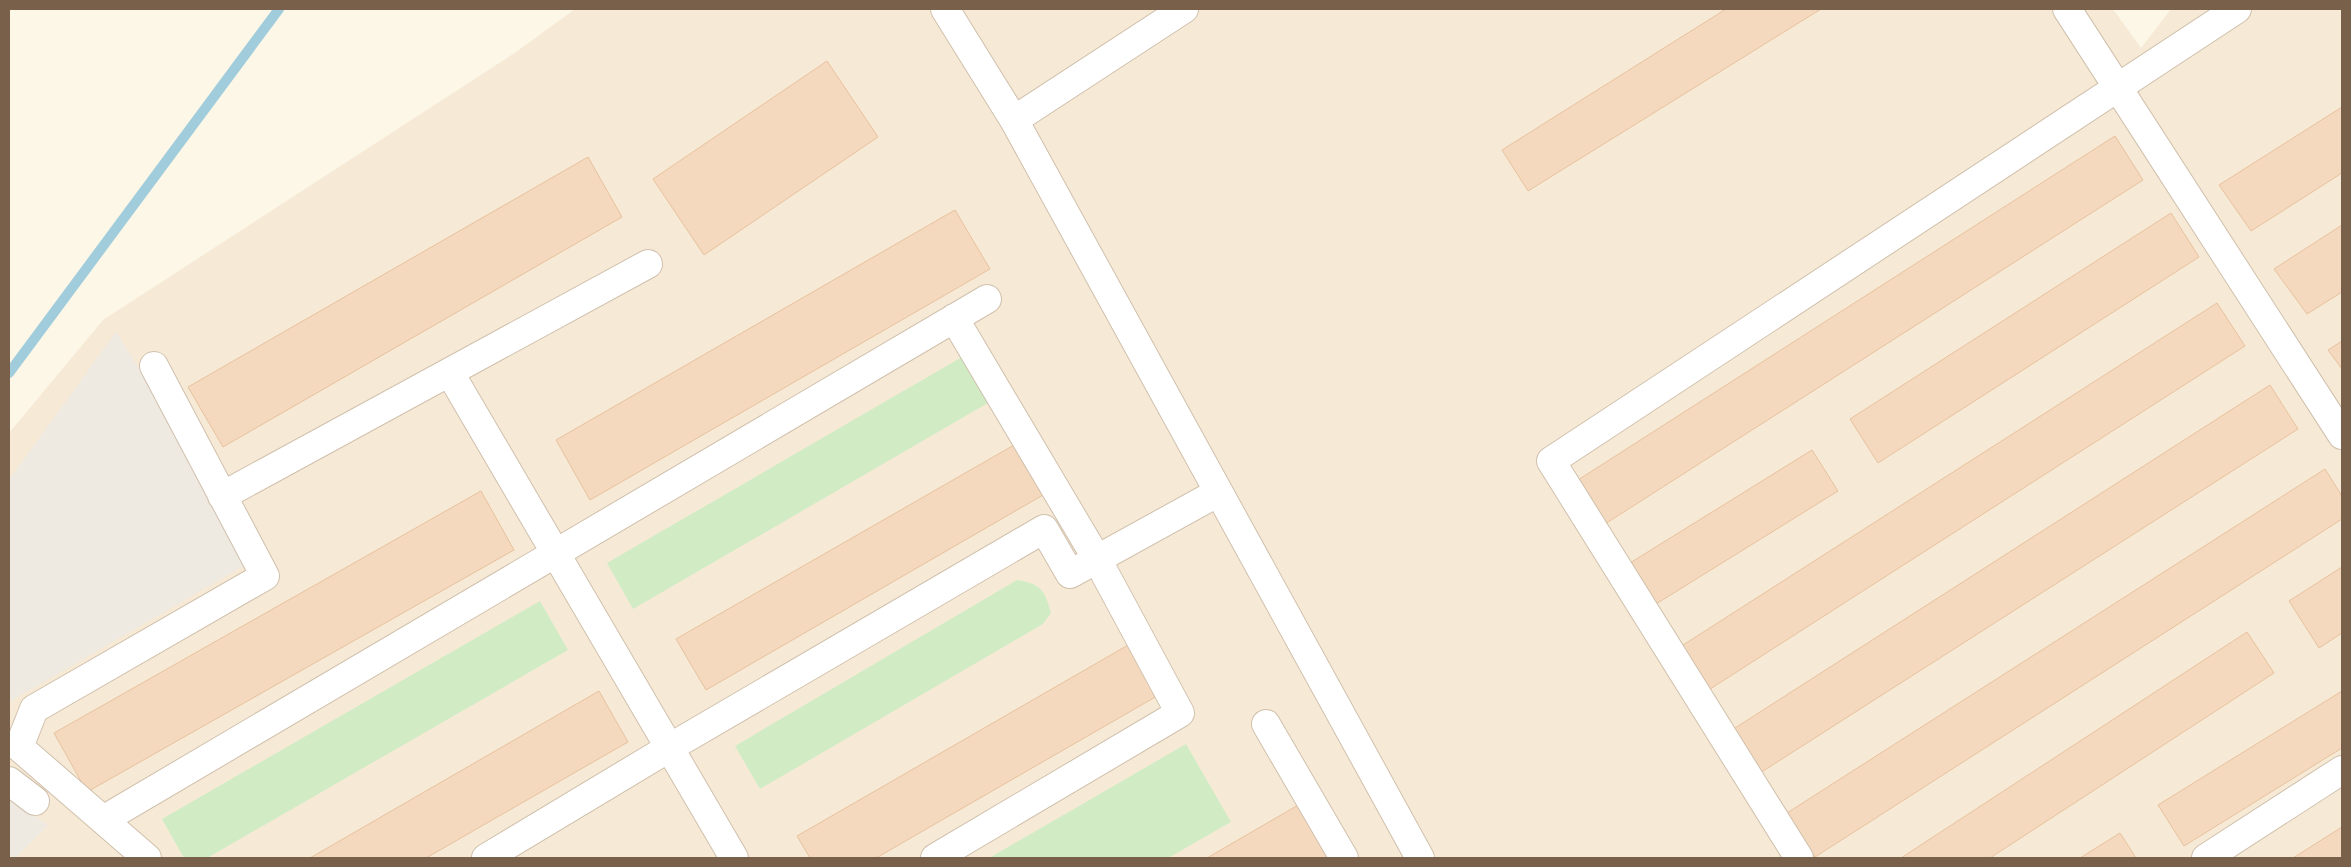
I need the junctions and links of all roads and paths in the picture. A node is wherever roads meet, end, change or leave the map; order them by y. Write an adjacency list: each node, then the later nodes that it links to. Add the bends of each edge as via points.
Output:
1 (945, 9): 6 (street)
2 (1184, 9): 6 (street)
3 (2067, 9): 5 (street)
4 (2237, 9): 5 (street)
5 (2117, 86): 12 (street); 29 (street, via 1551,461)
6 (1014, 120): 13 (street)
7 (648, 264): 11 (street)
8 (987, 299): 9 (street)
9 (954, 318): 15 (street); 16 (street)
10 (154, 366): 14 (street)
11 (450, 374): 14 (street); 15 (street)
12 (2342, 435)
13 (1217, 493): 16 (street); 28 (street)
14 (222, 496): 22 (street, via 265,576 34,709 20,747)
15 (555, 553): 18 (street); 22 (street)
16 (1097, 559): 18 (street, via 1070,574 1044,529); 26 (street, via 1180,713)
17 (1266, 724): 27 (street)
18 (669, 748): 24 (street); 25 (street)
19 (2342, 770): 30 (street)
20 (9, 782): 21 (street)
21 (35, 801)
22 (103, 820): 23 (street)
23 (147, 858)
24 (486, 858)
25 (734, 858)
26 (935, 858)
27 (1344, 858)
28 (1420, 858)
29 (1799, 858)
30 (2206, 858)

